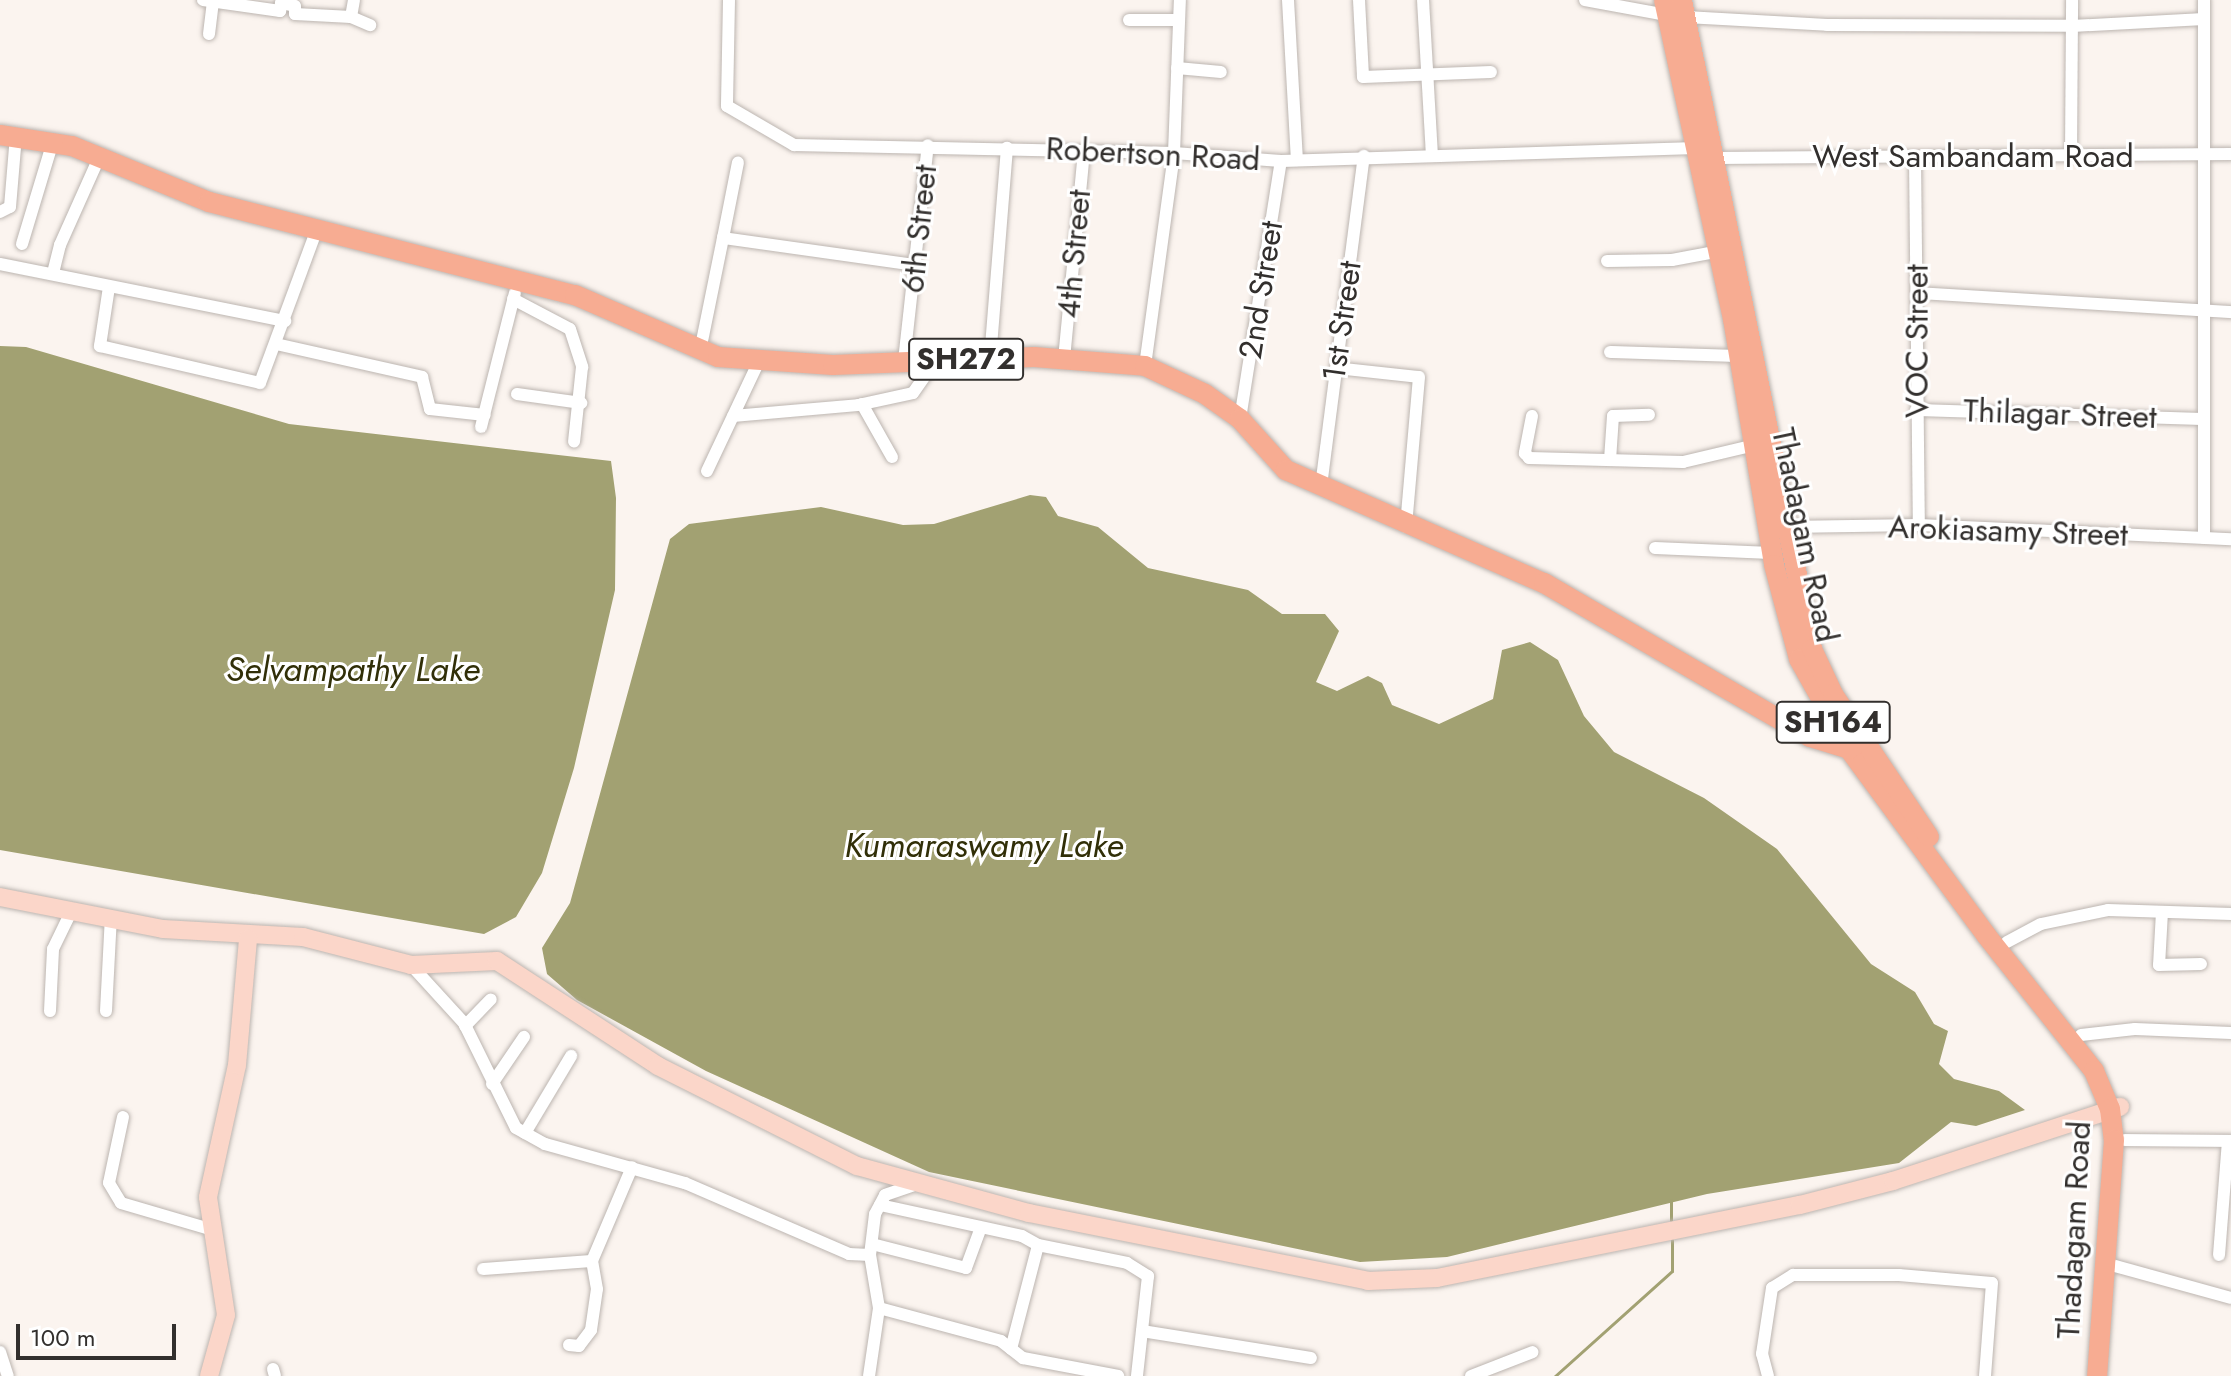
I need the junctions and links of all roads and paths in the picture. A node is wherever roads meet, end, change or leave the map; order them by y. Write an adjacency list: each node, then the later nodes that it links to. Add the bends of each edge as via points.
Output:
1 (209, 0): 12 (street, via 280,11 281,3 295,6 295,14); 18 (street)
2 (354, 0): 12 (street)
3 (729, 0): 25 (street, Robertson Road, via 727,106 794,145)
4 (1180, 0): 15 (street)
5 (1288, 0): 38 (street)
6 (1359, 0): 22 (street, via 1363,77)
7 (1423, 0): 22 (street)
8 (1585, 0): 11 (street)
9 (2072, 0): 17 (street)
10 (2204, 0): 13 (street)
11 (1675, 8): 17 (street, via 1827,25); 27 (main road, Thadagam Road / SH164); 37 (main road, Thadagam Road / SH164)
12 (351, 17): 16 (street)
13 (2204, 19): 17 (street); 31 (street)
14 (1129, 20): 15 (street)
15 (1179, 20): 19 (street)
16 (370, 25)
17 (2072, 26): 34 (street)
18 (209, 34)
19 (1177, 68): 20 (street); 29 (street)
20 (1221, 72)
21 (1491, 72): 22 (street)
22 (1427, 75): 30 (street)
23 (8, 135): 24 (main road, SH272); 41 (street, via 10,207)
24 (53, 141): 36 (main road, SH272); 44 (street)
25 (928, 145): 26 (street, Robertson Road); 48 (street, 6th Street)
26 (1007, 148): 28 (street, Robertson Road); 60 (street)
27 (1696, 148): 30 (street, Robertson Road); 37 (street); 45 (main road, Thadagam Road / SH164)
28 (1084, 150): 29 (street, Robertson Road); 61 (street, 4th Street)
29 (1174, 153): 39 (street, Robertson Road); 65 (street)
30 (1432, 154): 33 (street, Robertson Road)
31 (2204, 154): 32 (street, West Sambandam Road); 34 (street, West Sambandam Road); 53 (street)
32 (2231, 154)
33 (1364, 156): 38 (street, Robertson Road); 66 (street, 1st Street)
34 (2071, 156): 35 (street, West Sambandam Road)
35 (1915, 157): 37 (street, West Sambandam Road); 52 (street, VOC Street)
36 (99, 158): 42 (main road, SH272, via 209,202); 49 (street)
37 (1716, 158): 84 (main road, Thadagam Road / SH164)
38 (1297, 160): 39 (street, Robertson Road)
39 (1281, 161): 74 (street, 2nd Street)
40 (738, 162): 43 (street)
41 (0, 212)
42 (316, 232): 51 (main road, SH272); 55 (street)
43 (723, 238): 48 (street); 57 (street)
44 (22, 244)
45 (1720, 251): 46 (street, via 1672,260); 59 (main road, Thadagam Road / SH164)
46 (1607, 261)
47 (0, 264): 49 (street)
48 (915, 265): 64 (street, 6th Street)
49 (53, 273): 50 (street)
50 (109, 287): 55 (street); 56 (street, via 100,346 260,383)
51 (515, 290): 56 (street, via 483,421 430,409 422,377); 57 (main road, SH272, via 575,295); 68 (street, via 570,329 582,367)
52 (1918, 293): 53 (street); 70 (street, VOC Street)
53 (2206, 311): 54 (street); 75 (street)
54 (2231, 312)
55 (285, 321): 56 (street)
56 (276, 344)
57 (700, 351): 63 (main road, SH272)
58 (1610, 352): 59 (street)
59 (1739, 356): 77 (main road, Thadagam Road / SH164)
60 (990, 359): 61 (main road, SH272); 62 (main road, SH272)
61 (1064, 359): 65 (main road, SH272)
62 (936, 360): 64 (main road, SH272); 69 (street, via 913,393)
63 (759, 361): 64 (main road, SH272); 72 (street)
64 (904, 361)
65 (1145, 366): 74 (main road, SH272, via 1205,394)
66 (1336, 368): 81 (street, 1st Street); 83 (street, via 1419,377)
67 (517, 394): 68 (street)
68 (581, 403): 76 (street)
69 (862, 404): 72 (street); 78 (street)
70 (1916, 410): 75 (street, Thilagar Street); 82 (street, VOC Street)
71 (1649, 415): 79 (street, via 1613,416)
72 (733, 416): 80 (street)
73 (1532, 416): 79 (street, via 1526,457)
74 (1240, 419): 81 (main road, SH272, via 1286,470)
75 (2204, 419): 85 (street)
76 (574, 442)
77 (1755, 445): 79 (street, via 1683,462); 88 (main road, Thadagam Road / SH164)
78 (892, 457)
79 (1610, 460)
80 (707, 471)
81 (1321, 486): 83 (main road, SH272)
82 (1919, 525): 84 (street, Arokiasamy Street); 85 (street, Arokiasamy Street)
83 (1406, 526): 89 (main road, SH272, via 1544,583 1810,737)
84 (1786, 527): 89 (main road, Thadagam Road / SH164, via 1812,649)
85 (2204, 538): 86 (street, Arokiasamy Street)
86 (2231, 539)
87 (1655, 548): 88 (street)
88 (1771, 553): 89 (main road, Thadagam Road / SH164, via 1799,659)
89 (1856, 744): 96 (main road, Thadagam Road / SH164); 108 (main road, Thadagam Road / SH164, via 1986,935 2094,1071)
90 (0, 897): 91 (street)
91 (71, 912): 94 (street); 100 (street, via 53,949)
92 (2162, 912): 93 (street); 96 (street, via 2074,915); 97 (street, via 2159,965)
93 (2231, 914)
94 (111, 917): 95 (street); 101 (street)
95 (248, 938): 98 (street, via 314,939); 116 (street, via 237,1065 208,1197)
96 (2007, 942): 104 (main road, Thadagam Road / SH164)
97 (2201, 964)
98 (411, 965): 102 (street); 114 (street, via 497,961 670,1072 857,1166)
99 (491, 999): 102 (street)
100 (50, 1011)
101 (106, 1011)
102 (465, 1026): 107 (street)
103 (2231, 1033): 104 (street, via 2135,1029)
104 (2081, 1035): 108 (main road, Thadagam Road / SH164, via 2107,1074)
105 (524, 1037): 107 (street)
106 (571, 1056): 110 (street)
107 (492, 1084): 110 (street, via 516,1128)
108 (2115, 1108): 111 (main road, Thadagam Road / SH164); 114 (street, via 1893,1181 1800,1205 1437,1278 1368,1281 1029,1213)
109 (123, 1117): 116 (street, via 109,1183 121,1203)
110 (525, 1133): 113 (street, via 545,1144)
111 (2119, 1135): 112 (street); 122 (main road, Thadagam Road / SH164); 140 (main road, Thadagam Road / SH164)
112 (2230, 1141): 120 (street)
113 (632, 1167): 119 (street, via 685,1183 849,1254); 121 (street)
114 (920, 1183): 115 (street, via 885,1195)
115 (880, 1205): 117 (street, via 959,1220); 119 (street)
116 (213, 1230): 133 (street, via 226,1315)
117 (980, 1230): 118 (street, via 1022,1236); 119 (street, via 966,1268)
118 (1040, 1246): 126 (street, via 1147,1271); 128 (street)
119 (871, 1250): 125 (street)
120 (2219, 1255)
121 (592, 1261): 123 (street); 127 (street, via 597,1289 591,1330 579,1346)
122 (2115, 1266): 124 (street); 141 (main road, Thadagam Road / SH164)
123 (483, 1269)
124 (2231, 1298)
125 (879, 1308): 128 (street, via 1001,1341); 134 (street)
126 (1142, 1331): 131 (street); 136 (street)
127 (569, 1345)
128 (1011, 1349): 135 (street, via 1023,1358)
129 (0, 1352): 132 (street)
130 (1533, 1352): 137 (street)
131 (1311, 1358)
132 (8, 1376)
133 (209, 1376)
134 (869, 1376)
135 (1118, 1376)
136 (1137, 1376)
137 (1471, 1376)
138 (1768, 1376): 139 (street, via 1762,1354 1772,1288 1793,1275 1899,1275 1992,1283)
139 (1985, 1376)
140 (2097, 1376)
141 (2108, 1376)

